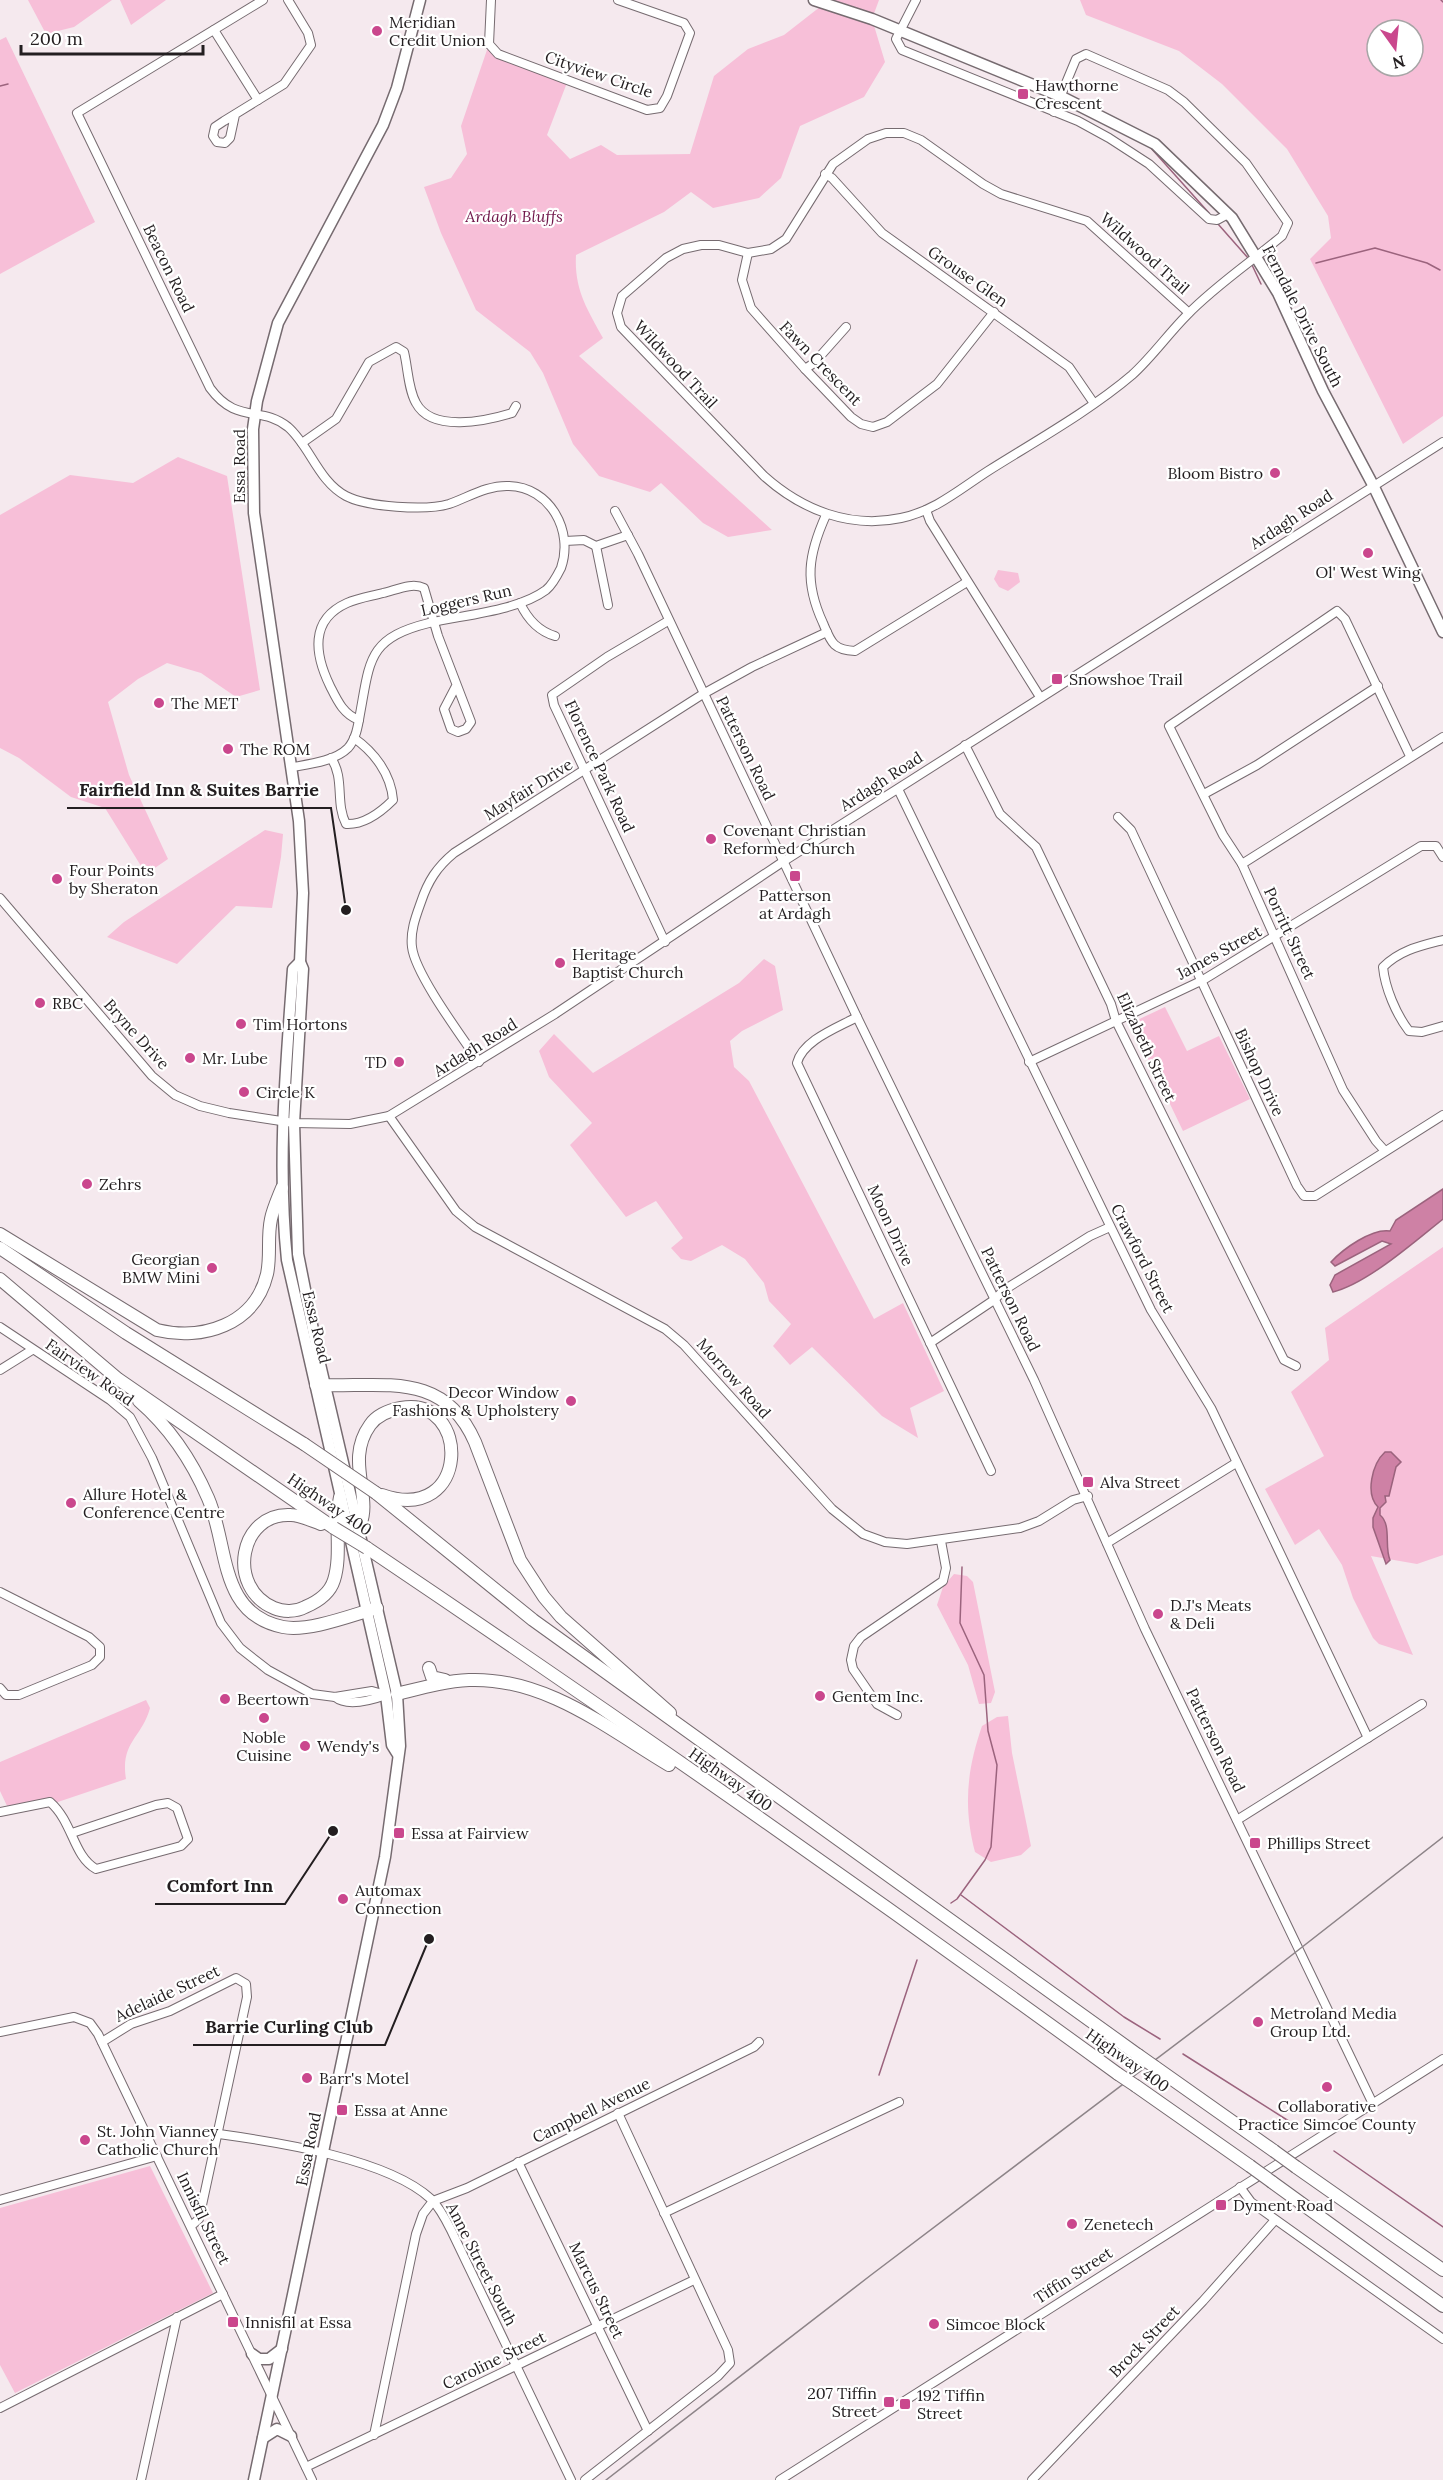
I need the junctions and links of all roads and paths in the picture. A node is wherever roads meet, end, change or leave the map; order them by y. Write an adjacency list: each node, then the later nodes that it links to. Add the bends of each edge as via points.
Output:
1 (263, 0): 8 (street)
2 (288, 0): 11 (street, via 311,45 289,78)
3 (420, 0): 24 (main road, Essa Road, via 383,125 278,323)
4 (491, 0): 5 (street, Cityview Circle, via 489,44 498,54 647,110 660,108 690,33 684,23)
5 (618, 0)
6 (814, 0): 9 (main road, Ferndale Drive South)
7 (916, 0): 9 (street)
8 (214, 30): 11 (street); 24 (street, Beacon Road, via 77,113 210,388 230,409)
9 (900, 30): 10 (main road, Ferndale Drive South); 12 (street, via 897,44 907,53)
10 (1060, 96): 12 (street); 15 (main road, Ferndale Drive South, via 1155,144); 17 (street, via 1076,59 1086,54 1168,90 1184,102 1246,163 1288,224 1282,236)
11 (258, 100): 13 (street)
12 (1054, 112): 15 (street, via 1134,153 1209,219)
13 (235, 115)
14 (825, 174): 16 (street, Wildwood Trail, via 786,239 771,249); 18 (street, Grouse Glen, via 882,233); 19 (street, Wildwood Trail, via 868,140 886,133 904,133 921,140 1001,194 1087,221)
15 (1228, 214): 17 (main road, Ferndale Drive South)
16 (748, 253): 21 (street, Fawn Crescent, via 742,280 751,308); 30 (street, Wildwood Trail, via 719,245 701,245 666,258 622,296 617,313 621,327 764,476 782,492)
17 (1258, 256): 19 (street, Wildwood Trail); 27 (main road, Ferndale Drive South)
18 (994, 312): 21 (street, Fawn Crescent, via 937,384 887,422 873,427 851,417); 22 (street, Grouse Glen, via 1069,367)
19 (1189, 313): 22 (street, Wildwood Trail, via 1132,375)
20 (846, 327): 21 (street)
21 (805, 369)
22 (1093, 402): 28 (street, Wildwood Trail)
23 (516, 406): 26 (street, via 512,413 498,417 432,419 414,401 404,352 396,347 369,362 336,419)
24 (255, 415): 26 (street, Loggers Run, via 282,423); 52 (main road, Essa Road, via 254,513)
25 (1443, 442): 27 (street, Ardagh Road)
26 (302, 443): 32 (street, Loggers Run, via 318,469 345,496 411,507 446,505 496,486 511,486 538,494 560,518)
27 (1373, 484): 40 (main road, Ferndale Drive South); 45 (street, Ardagh Road)
28 (926, 510): 30 (street, Wildwood Trail, via 883,521); 34 (street)
29 (615, 511): 31 (street, Patterson Road)
30 (826, 515): 39 (street, via 816,537 810,585 812,600)
31 (628, 535): 33 (street); 37 (street, Patterson Road)
32 (565, 541): 33 (street, via 584,540); 35 (street, Loggers Run, via 561,568 548,590)
33 (596, 546): 36 (street)
34 (967, 582): 39 (street, via 855,651 841,650); 45 (street)
35 (520, 603): 38 (street, Loggers Run); 41 (street, via 528,619)
36 (608, 605)
37 (668, 621): 44 (street, Patterson Road); 53 (street, Florence Park Road, via 552,695)
38 (435, 622): 42 (street); 46 (street, Loggers Run, via 399,632 378,648 369,664); 46 (street, via 428,594 418,585 348,602 327,619 317,643 319,662 339,703)
39 (827, 632): 44 (street, Mayfair Drive)
40 (1443, 632)
41 (555, 636)
42 (456, 686): 42 (street, via 444,709 451,729 458,732 471,722)
43 (1378, 686): 50 (street); 55 (street, via 1257,765); 55 (street, Porritt Street, via 1346,619 1337,612 1168,726)
44 (704, 694): 53 (street, Mayfair Drive); 58 (street, Patterson Road)
45 (1040, 697): 49 (street, Ardagh Road)
46 (359, 720): 48 (street, Loggers Run)
47 (1443, 737): 50 (street)
48 (354, 738): 51 (street, via 347,749); 51 (street, via 372,751 392,789 393,800 378,815 355,825 346,824 342,817 340,778)
49 (965, 745): 54 (street, Ardagh Road); 67 (street, Elizabeth Street, via 1000,814 1036,846)
50 (1410, 756): 59 (street)
51 (331, 758): 52 (street)
52 (292, 767): 64 (main road, Essa Road, via 303,893)
53 (585, 770): 63 (street, Florence Park Road); 69 (street, Mayfair Drive, via 454,853 427,884 413,926 412,947 418,967)
54 (898, 789): 58 (street, Ardagh Road); 70 (street, Crawford Street)
55 (1204, 794): 59 (street, Porritt Street)
56 (1118, 817): 65 (street, Bishop Drive, via 1131,830)
57 (1443, 857): 61 (street, James Street, via 1436,846 1421,846)
58 (784, 861): 63 (street, Ardagh Road); 66 (street, Patterson Road)
59 (1242, 864): 61 (street, Porritt Street)
60 (0, 898): 73 (street, Bryne Drive, via 159,1082 175,1095 200,1106)
61 (1274, 938): 65 (street, James Street); 75 (street, Porritt Street, via 1343,1090)
62 (1443, 940): 68 (street, via 1410,949 1383,967 1401,1021 1409,1031)
63 (665, 942): 69 (street, Ardagh Road)
64 (300, 962): 73 (main road, Essa Road, via 293,969); 74 (main road, Essa Road, via 303,969)
65 (1203, 980): 67 (street, James Street); 75 (street, Bishop Drive, via 1304,1196 1315,1196)
66 (857, 1017): 81 (street, Patterson Road); 83 (street, Moon Drive, via 810,1044 800,1052 797,1063)
67 (1116, 1021): 70 (street, James Street); 85 (street, Elizabeth Street, via 1284,1360)
68 (1443, 1026)
69 (479, 1062): 72 (street, Ardagh Road)
70 (1029, 1062): 77 (street, Crawford Street)
71 (1443, 1115): 75 (street, Bishop Drive)
72 (389, 1116): 74 (street, Ardagh Road, via 350,1124); 96 (street, Morrow Road, via 456,1210 475,1227 665,1329 845,1522 885,1542)
73 (281, 1121): 74 (street, Bryne Drive); 76 (main road, Essa Road)
74 (294, 1123): 88 (main road, Essa Road, via 298,1254)
75 (1385, 1151)
76 (282, 1188): 78 (highway, via 271,1219 266,1277 256,1299 228,1324 196,1335 157,1330); 88 (main road, Essa Road, via 287,1260)
77 (1110, 1227): 81 (street, via 1004,1290); 89 (street, Crawford Street, via 1151,1310 1211,1408)
78 (0, 1234)
79 (0, 1248): 91 (highway, Highway 400, bridge)
80 (0, 1279): 87 (highway, Highway 400)
81 (994, 1300): 83 (street); 92 (street, Patterson Road)
82 (0, 1327): 84 (street, Fairview Road)
83 (930, 1343): 90 (street, Moon Drive)
84 (32, 1350): 86 (street); 103 (street, Fairview Road, via 130,1417 152,1458 228,1635 247,1654 312,1694)
85 (1296, 1366)
86 (0, 1370)
87 (118, 1379): 94 (highway, Highway 400); 99 (highway, via 166,1428 186,1455 209,1499 230,1579 241,1604 255,1617 284,1627 303,1627)
88 (320, 1385): 93 (main road, Essa Road); 95 (main road, Essa Road); 106 (highway, via 412,1388 442,1398 454,1408 475,1442 520,1560 544,1597 592,1646 667,1708)
89 (1236, 1464): 97 (street); 107 (street, Crawford Street)
90 (991, 1471)
91 (376, 1493): 95 (highway, via 416,1500 445,1480 453,1446 436,1417 407,1407 383,1413 371,1423 362,1439 358,1459 363,1511); 106 (highway, Highway 400, via 532,1620)
92 (1088, 1496): 96 (street, Morrow Road, via 1020,1528); 97 (street, Patterson Road)
93 (340, 1497): 94 (highway, via 334,1580 324,1595 290,1611 262,1602 252,1592 244,1578 245,1547 262,1524 291,1515); 99 (main road, Essa Road)
94 (334, 1527): 108 (highway, Highway 400, bridge, via 561,1679)
95 (358, 1527): 99 (main road, Essa Road)
96 (941, 1541): 105 (street, via 946,1568 943,1581 861,1637 852,1651 853,1669 877,1704)
97 (1107, 1543): 110 (street, Patterson Road)
98 (0, 1592): 102 (street, via 89,1637 100,1647 100,1657 92,1665 19,1695 6,1695)
99 (372, 1610): 103 (main road, Essa Road); 103 (main road, Essa Road, via 381,1622)
100 (429, 1668): 101 (highway, via 436,1680)
101 (466, 1680): 103 (highway); 108 (highway, via 522,1684 560,1700)
102 (0, 1688)
103 (391, 1694): 120 (main road, Essa Road, via 400,1746 394,1801)
104 (1422, 1704): 107 (street)
105 (897, 1715)
106 (679, 1726): 129 (highway, Highway 400, bridge)
107 (1368, 1738): 110 (street)
108 (732, 1802): 132 (highway, Highway 400, bridge, via 892,1910)
109 (0, 1812): 111 (street, via 50,1802 62,1813)
110 (1237, 1820): 117 (street, Patterson Road)
111 (72, 1833): 111 (street, via 85,1863 96,1869 181,1846 188,1839 177,1808 168,1803)
112 (0, 2032): 113 (street, Innisfil Street, via 74,2017 90,2023)
113 (102, 2042): 119 (street, Adelaide Street, via 131,2024 170,2011 222,1983 236,1978 246,1984 247,1997); 121 (street, Innisfil Street)
114 (759, 2042): 118 (street, Campbell Avenue, via 754,2048)
115 (1443, 2059): 117 (street, Tiffin Street)
116 (899, 2102): 126 (street)
117 (1373, 2104): 123 (street, Tiffin Street)
118 (618, 2113): 122 (street, Campbell Avenue); 126 (street)
119 (219, 2134): 120 (street, Anne Street South); 128 (street, Adelaide Street, via 199,2219)
120 (322, 2154): 125 (street, Anne Street South, via 381,2169 413,2185); 136 (main road, Essa Road)
121 (157, 2156): 124 (street); 128 (street, Innisfil Street)
122 (518, 2162): 125 (street, Campbell Avenue); 134 (street, Marcus Street)
123 (1240, 2187): 127 (street, via 1251,2202); 151 (street, Tiffin Street)
124 (0, 2200)
125 (433, 2201): 138 (street, Anne Street South, via 451,2230); 142 (street, via 416,2234)
126 (664, 2213): 130 (street)
127 (1275, 2220): 135 (street); 152 (street, Brock Street)
128 (191, 2226): 131 (street, Innisfil Street)
129 (1443, 2270)
130 (694, 2280): 134 (street, Caroline Street); 141 (street, via 728,2350 730,2363)
131 (223, 2294): 133 (street); 137 (street, Innisfil Street)
132 (1443, 2306)
133 (177, 2317): 140 (street); 146 (street)
134 (598, 2326): 138 (street, Caroline Street); 141 (street, Marcus Street)
135 (1443, 2339)
136 (282, 2349): 137 (main road, via 268,2360); 139 (main road, Essa Road)
137 (252, 2354): 139 (street, Innisfil Street)
138 (515, 2366): 142 (street, Caroline Street); 149 (street, Anne Street South)
139 (272, 2396): 143 (street, Innisfil Street); 144 (main road, Essa Road)
140 (0, 2408)
141 (648, 2431): 150 (street)
142 (374, 2435): 145 (street, Caroline Street)
143 (291, 2436): 144 (main road, via 277,2429); 145 (street, Innisfil Street)
144 (263, 2438): 147 (main road, Essa Road)
145 (306, 2467): 148 (street, Innisfil Street)
146 (141, 2480)
147 (254, 2480)
148 (312, 2480)
149 (571, 2480)
150 (585, 2480)
151 (780, 2480)
152 (1032, 2480)

